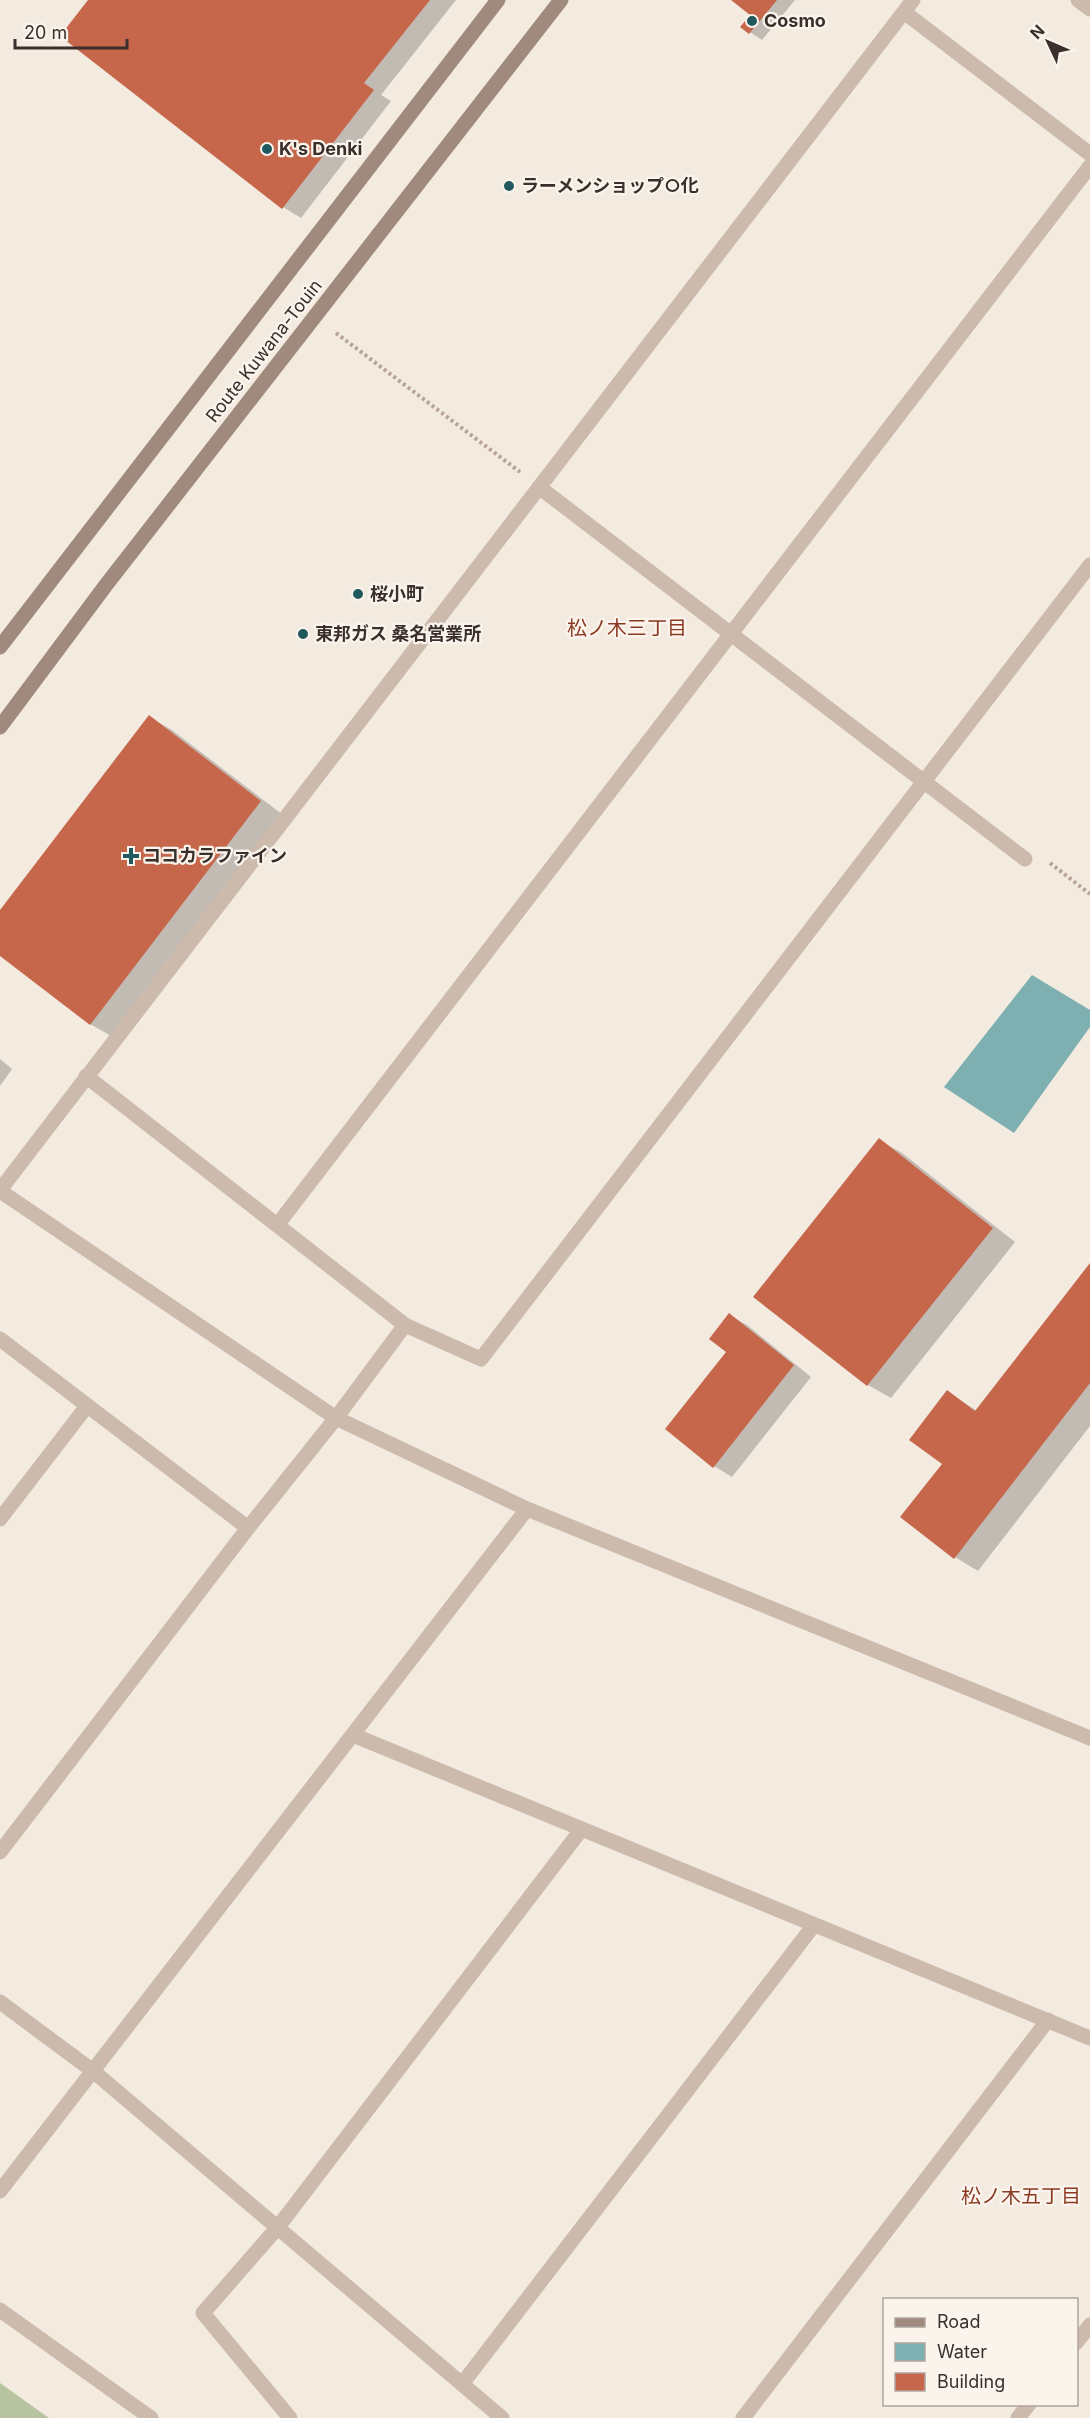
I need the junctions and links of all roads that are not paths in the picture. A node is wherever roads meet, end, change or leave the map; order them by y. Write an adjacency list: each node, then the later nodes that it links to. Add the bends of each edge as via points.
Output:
1 (498, 0): 11 (main road, Route Kuwana-Touin)
2 (561, 0): 12 (main road, Route Kuwana-Touin)
3 (1078, 0): 5 (street)
4 (908, 6): 6 (street); 8 (street)
5 (1090, 9)
6 (1090, 154)
7 (1090, 165): 10 (street)
8 (539, 488): 10 (street); 15 (street)
9 (1090, 565): 13 (street)
10 (729, 633): 13 (street); 17 (street)
11 (0, 647)
12 (0, 727)
13 (924, 781): 14 (street); 18 (street, via 481,1359)
14 (1024, 859)
15 (86, 1076): 16 (street); 17 (street)
16 (0, 1190): 21 (street)
17 (278, 1224): 18 (street)
18 (405, 1325): 21 (street)
19 (0, 1339): 20 (street)
20 (87, 1406): 23 (street); 24 (street)
21 (336, 1418): 22 (street); 24 (street)
22 (527, 1509): 25 (street); 26 (street)
23 (0, 1519)
24 (248, 1528): 28 (street)
25 (353, 1735): 27 (street); 33 (street)
26 (1090, 1738)
27 (581, 1830): 29 (street); 35 (street)
28 (0, 1852)
29 (814, 1925): 31 (street); 39 (street)
30 (0, 2002): 33 (street)
31 (1048, 2020): 32 (street); 44 (street)
32 (1090, 2038)
33 (93, 2071): 34 (street); 35 (street)
34 (0, 2191)
35 (278, 2227): 39 (street); 42 (street, via 203,2313)
36 (0, 2310): 41 (street)
37 (1090, 2325): 38 (street)
38 (1078, 2342)
39 (462, 2384): 43 (street)
40 (1027, 2406): 45 (street)
41 (151, 2418)
42 (291, 2418)
43 (502, 2418)
44 (742, 2418)
45 (1018, 2418)

